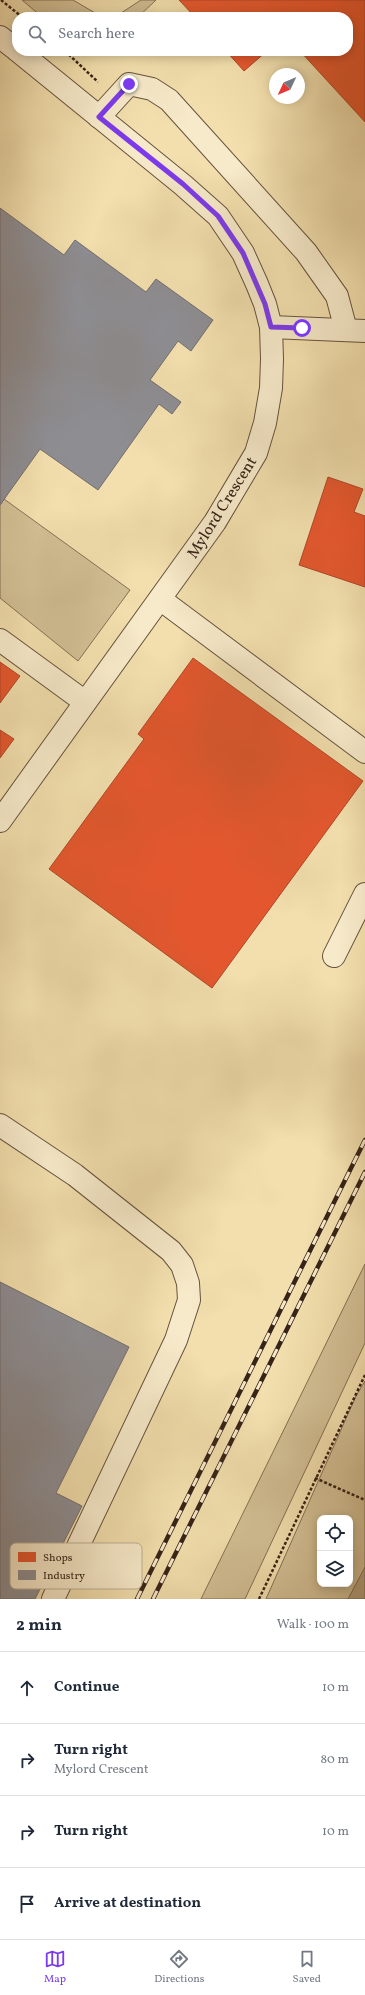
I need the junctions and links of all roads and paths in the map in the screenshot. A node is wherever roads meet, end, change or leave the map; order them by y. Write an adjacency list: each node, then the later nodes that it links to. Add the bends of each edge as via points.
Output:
1 (1, 0): 2 (path)
2 (16, 12)
3 (0, 37): 4 (street, Mylord Crescent)
4 (12, 47)
5 (23, 56): 8 (street, Mylord Crescent)
6 (70, 56): 7 (path)
7 (115, 98): 8 (street); 10 (street, via 129,84 152,89 169,100 306,252 337,296)
8 (99, 117): 9 (street, Mylord Crescent, via 183,184 218,216 243,253 265,304)
9 (271, 327): 10 (street); 11 (street, Mylord Crescent, via 271,388 265,423 256,452 215,522)
10 (356, 330)
11 (160, 599): 13 (street, Mylord Crescent); 14 (street)
12 (0, 640): 13 (street)
13 (85, 702): 15 (street, Mylord Crescent)
14 (365, 752)
15 (0, 821)
16 (365, 894): 17 (street)
17 (334, 956)
18 (0, 1125): 22 (street, via 75,1175 162,1242 182,1265 188,1283 189,1300 176,1340)
19 (365, 1376): 20 (path)
20 (315, 1478): 21 (path); 25 (path)
21 (365, 1500)
22 (80, 1543)
23 (58, 1589): 24 (street)
24 (53, 1599)
25 (259, 1599)

